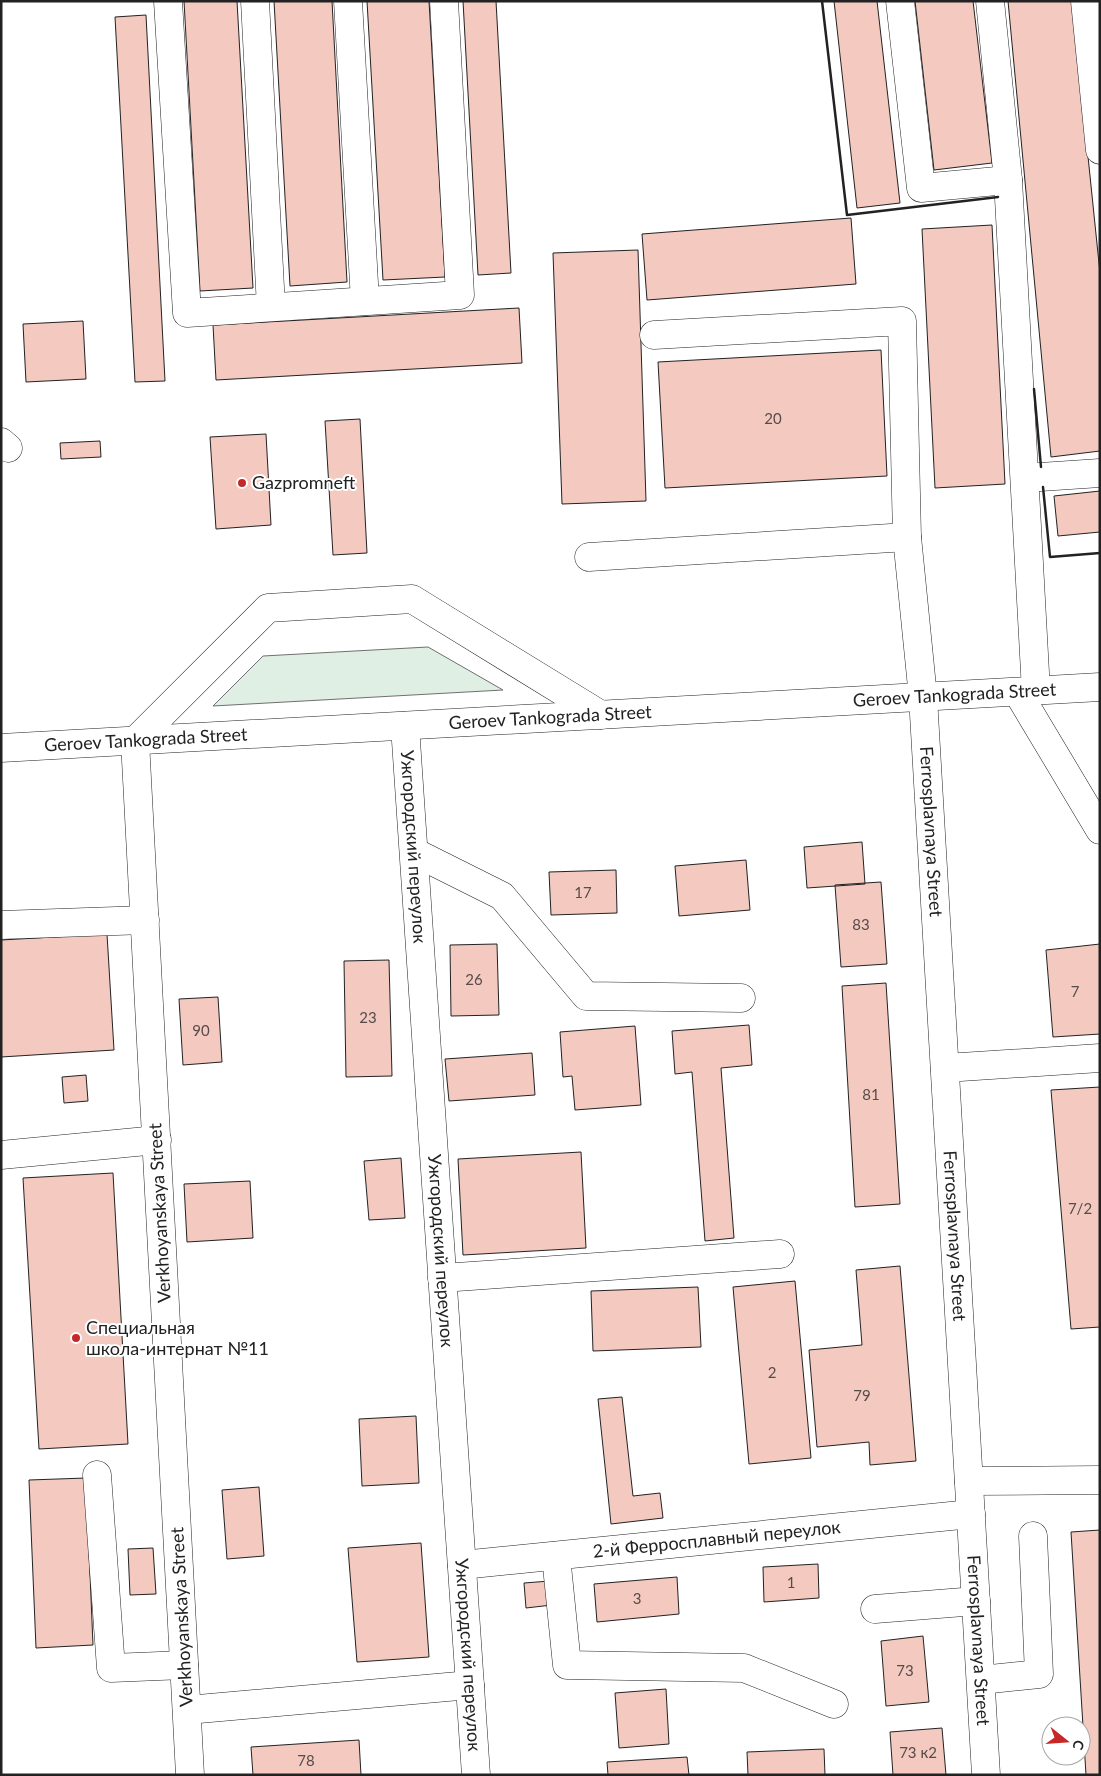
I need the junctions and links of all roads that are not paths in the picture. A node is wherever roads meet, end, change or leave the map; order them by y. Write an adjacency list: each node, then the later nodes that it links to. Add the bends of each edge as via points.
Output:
1 (168, 1): 11 (street, via 187,313)
2 (254, 1): 11 (street)
3 (348, 1): 10 (street)
4 (444, 1): 10 (street, via 460,295)
5 (900, 1): 9 (street, via 921,188)
6 (990, 1): 9 (street)
7 (1085, 1): 8 (street)
8 (1100, 150)
9 (1008, 180): 14 (street)
10 (365, 301): 11 (street)
11 (271, 307)
12 (654, 335): 15 (street, Ferrosplavnaya Street, via 902,320)
13 (1100, 473): 14 (street)
14 (1026, 478): 18 (street)
15 (907, 537): 16 (street); 19 (street, Ferrosplavnaya Street)
16 (589, 557)
17 (1100, 687): 18 (street, Geroev Tankograda Street)
18 (1027, 692): 19 (street, Geroev Tankograda Street); 24 (street)
19 (923, 697): 20 (street, Geroev Tankograda Street); 30 (street, Ferrosplavnaya Street)
20 (601, 715): 21 (street, Geroev Tankograda Street); 22 (street, via 412,599 268,608)
21 (405, 726): 22 (street, Geroev Tankograda Street); 25 (street, Ужгородский переулок)
22 (135, 740): 23 (street, Geroev Tankograda Street); 26 (street, Verkhoyanskaya Street)
23 (4, 747)
24 (1100, 830)
25 (414, 852): 28 (street, via 502,896 586,996); 34 (street, Ужгородский переулок)
26 (144, 920): 27 (street); 31 (street, Verkhoyanskaya Street)
27 (1, 925)
28 (741, 998)
29 (1100, 1058): 30 (street)
30 (945, 1068): 37 (street, Ferrosplavnaya Street)
31 (156, 1140): 32 (street); 44 (street, Verkhoyanskaya Street)
32 (1, 1155)
33 (780, 1254): 34 (street)
34 (442, 1278): 41 (street, Ужгородский переулок)
35 (97, 1475): 44 (street, via 111,1668)
36 (1100, 1480): 37 (street)
37 (969, 1481): 38 (street, Ferrosplavnaya Street)
38 (971, 1514): 40 (street, 2-й Ферросплавный переулок); 42 (street, Ferrosplavnaya Street)
39 (1033, 1536): 45 (street, via 1038,1674)
40 (556, 1556): 41 (street, 2-й Ферросплавный переулок); 47 (street, via 567,1665 744,1668)
41 (462, 1565): 46 (street, Ужгородский переулок)
42 (976, 1601): 43 (street); 45 (street, Ferrosplavnaya Street)
43 (875, 1609)
44 (184, 1665): 48 (street, Verkhoyanskaya Street)
45 (981, 1680): 51 (street, Ferrosplavnaya Street)
46 (470, 1685): 48 (street); 50 (street, Ужгородский переулок)
47 (834, 1704)
48 (187, 1710): 49 (street, Verkhoyanskaya Street)
49 (190, 1775)
50 (476, 1775)
51 (986, 1775)

